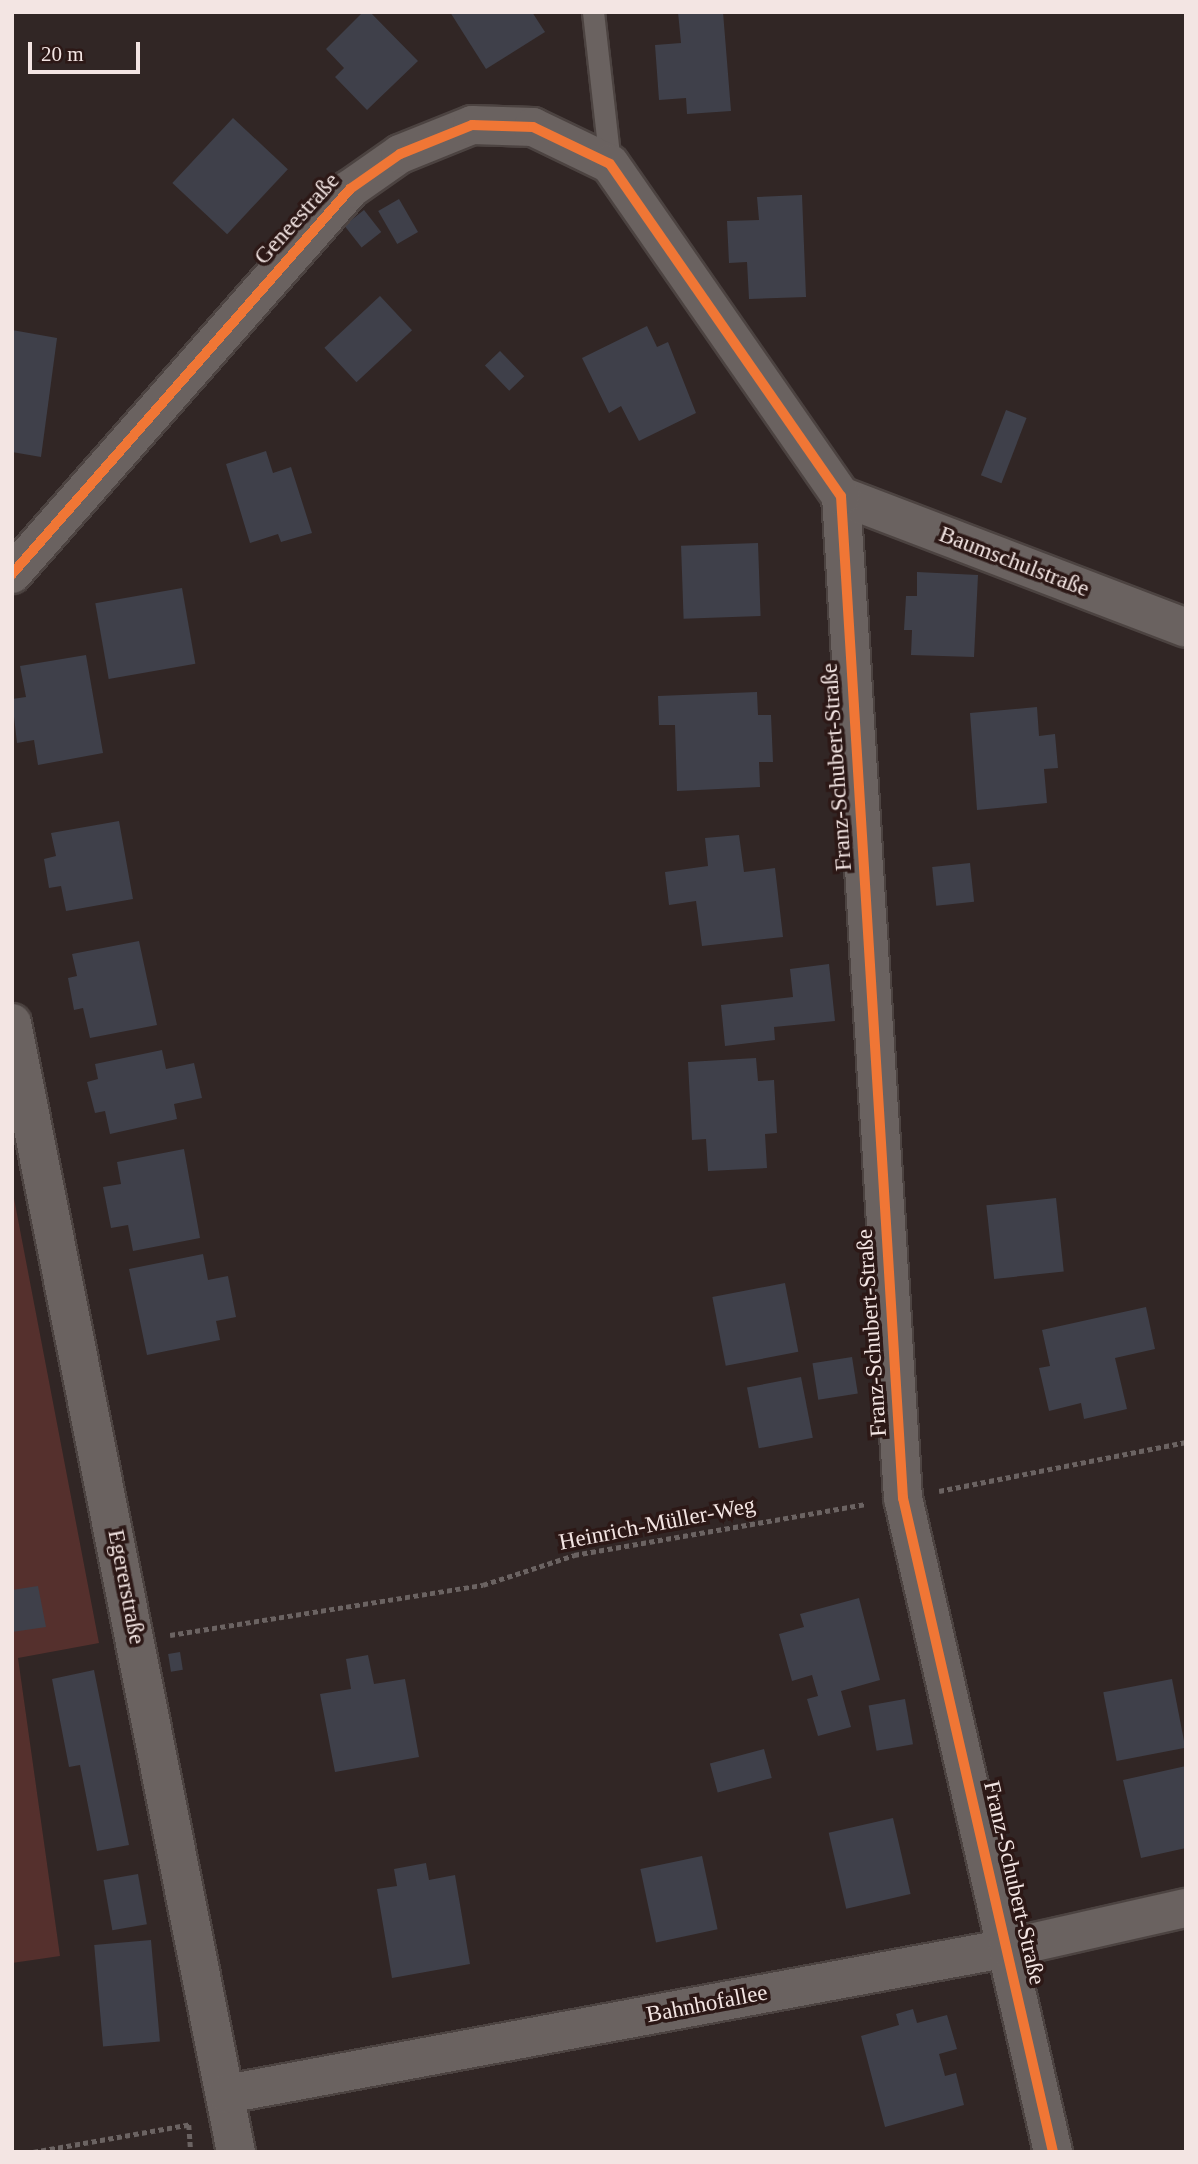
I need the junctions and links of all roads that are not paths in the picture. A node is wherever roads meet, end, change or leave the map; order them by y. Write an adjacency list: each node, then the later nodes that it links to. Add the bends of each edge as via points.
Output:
1 (593, 12): 2 (lane)
2 (610, 164): 3 (street, Geneestraße); 4 (street, Geneestraße, via 573,142 503,123 472,125 400,154 350,189)
3 (841, 496): 5 (street, Baumschulstraße); 8 (street, Franz-Schubert-Straße, via 904,1498)
4 (12, 574)
5 (1186, 628)
6 (12, 1023): 9 (street, Egererstraße)
7 (1186, 1908): 8 (street, Bahnhofallee)
8 (1008, 1948): 9 (street, Bahnhofallee); 10 (street, Franz-Schubert-Straße)
9 (232, 2121)
10 (1053, 2152)

